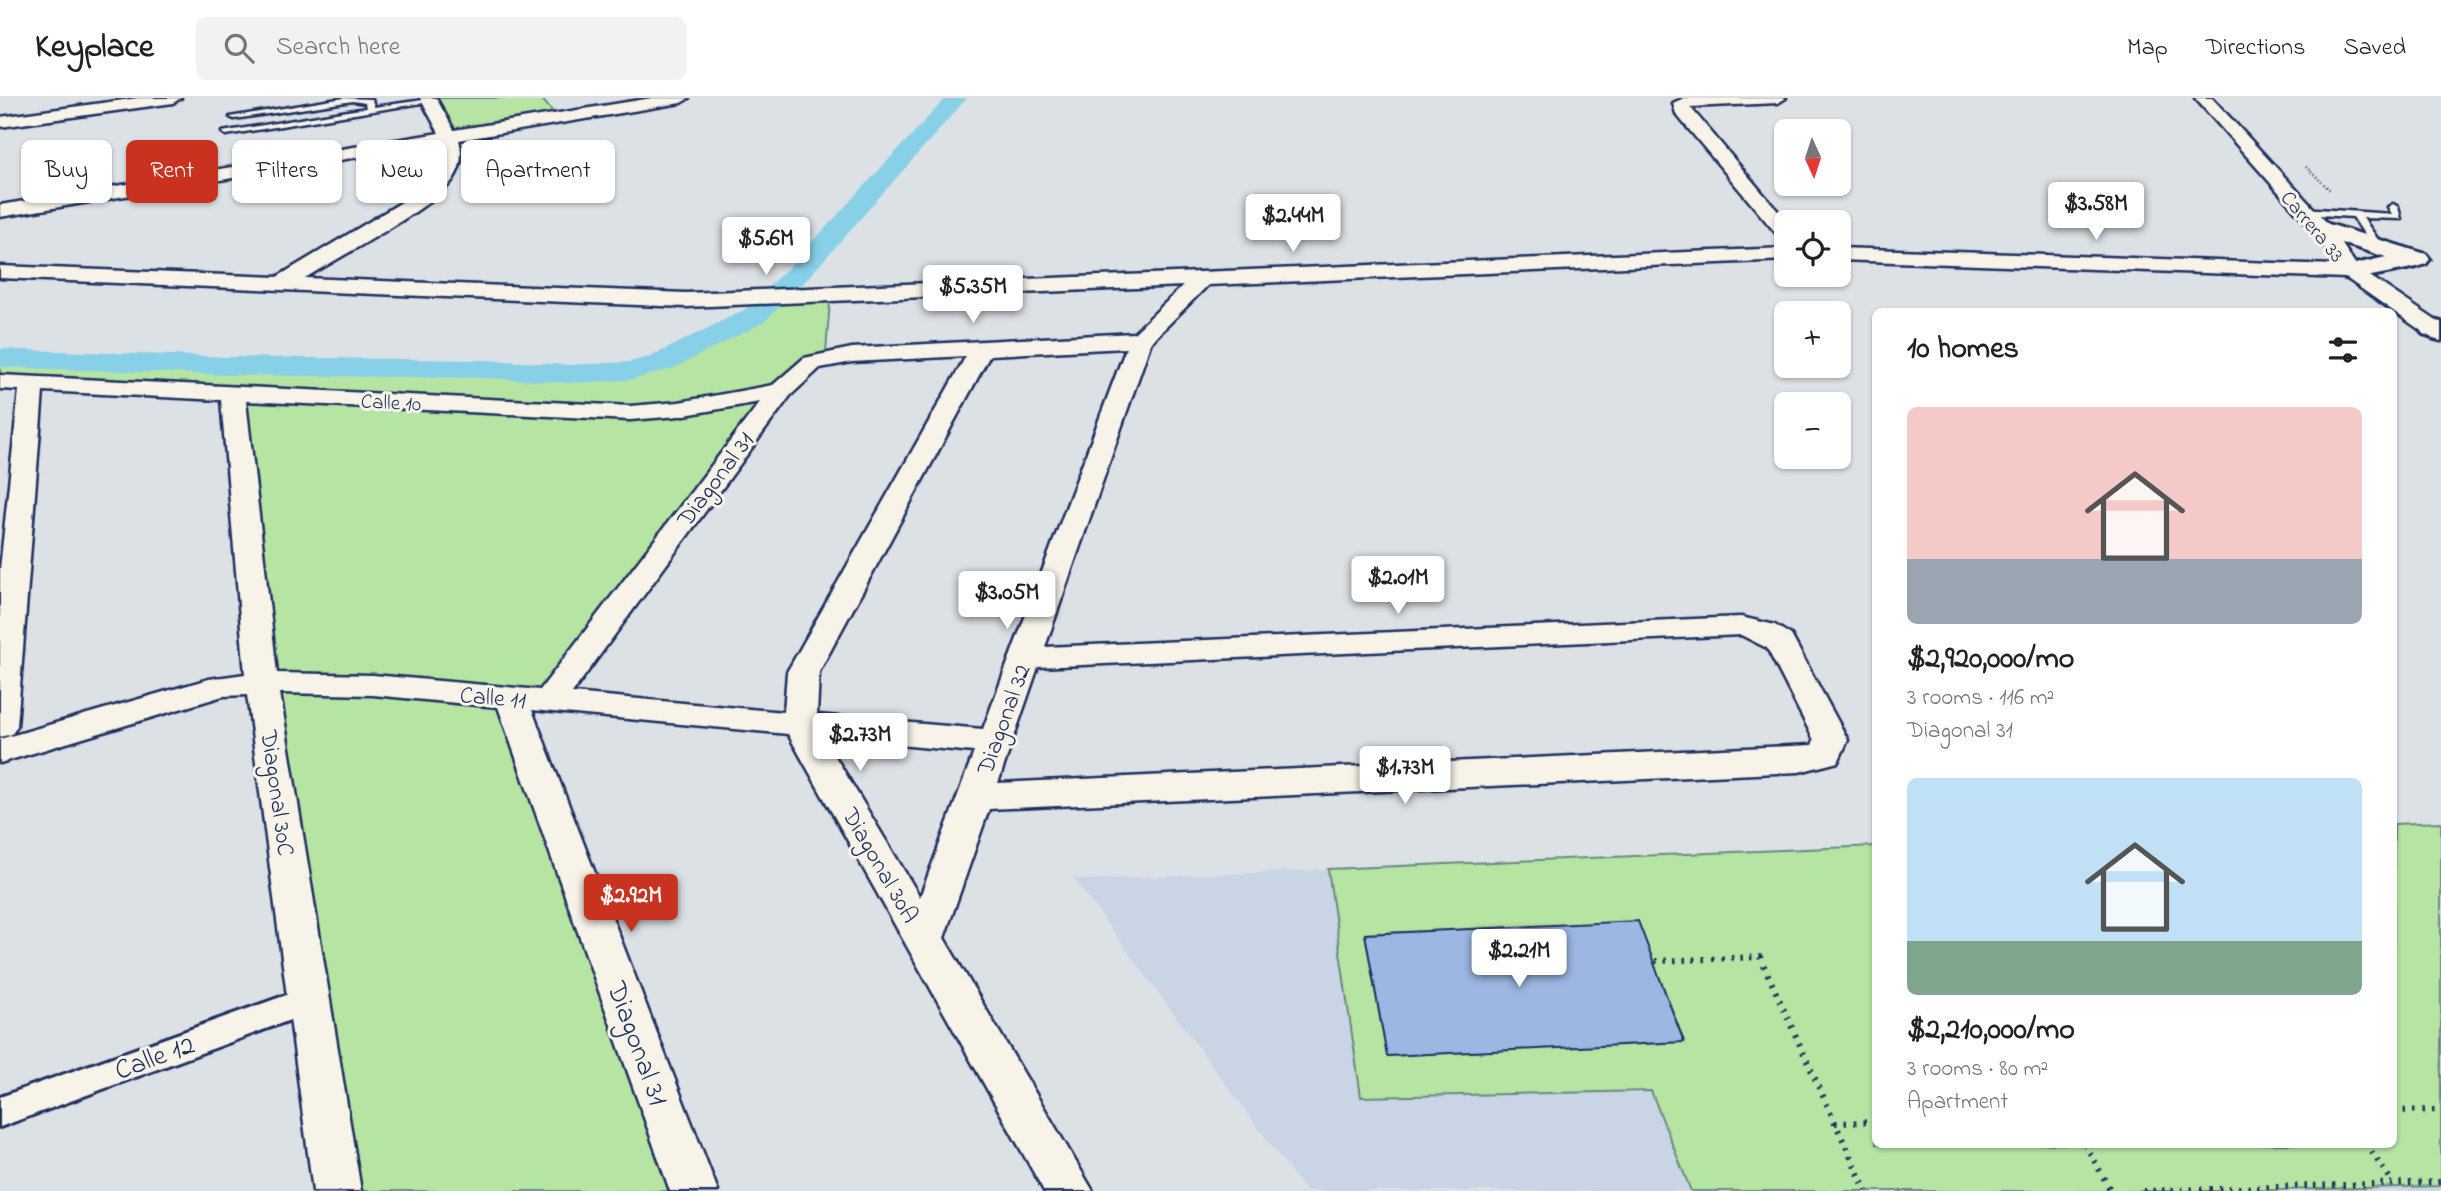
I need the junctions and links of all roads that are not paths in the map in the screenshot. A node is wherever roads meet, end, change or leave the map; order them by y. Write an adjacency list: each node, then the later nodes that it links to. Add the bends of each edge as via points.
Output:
1 (173, 98): 10 (street)
2 (541, 98): 9 (street)
3 (1778, 98): 17 (street, via 1681,103 1682,111)
4 (2203, 98): 15 (street, Carrera 33)
5 (672, 99): 9 (street)
6 (429, 100): 7 (lane); 12 (street)
7 (370, 110): 8 (lane, via 369,101 353,100); 11 (lane)
8 (234, 117)
9 (558, 118): 12 (street)
10 (0, 122)
11 (226, 132)
12 (450, 136): 14 (street); 26 (street, via 454,154 444,179 419,200)
13 (2393, 206): 16 (lane, via 2398,217)
14 (0, 211)
15 (2302, 212): 16 (lane); 18 (street, Carrera 33)
16 (2356, 215): 19 (lane)
17 (1774, 219)
18 (2322, 229): 19 (street); 23 (street, Carrera 33)
19 (2378, 247): 22 (street)
20 (1851, 254): 23 (street)
21 (1774, 255): 25 (street)
22 (2429, 260): 23 (street)
23 (2351, 271): 27 (street, Carrera 33)
24 (0, 272): 26 (street)
25 (1202, 279): 26 (street, via 686,300); 28 (street)
26 (284, 282)
27 (2439, 331)
28 (1140, 340): 29 (street); 35 (street, Diagonal 32)
29 (983, 347): 32 (street, Diagonal 31, via 852,355 812,363); 38 (street, via 803,672)
30 (0, 382): 31 (street, Calle 10)
31 (32, 384): 33 (street, Calle 10); 34 (street)
32 (781, 391): 33 (street, Calle 10, via 630,414); 37 (street, Diagonal 31)
33 (233, 394): 36 (street, Diagonal 30C)
34 (9, 524): 39 (street)
35 (1025, 659): 40 (street, Diagonal 32); 42 (street, via 1741,626 1780,642 1831,740 1826,754 1799,760)
36 (262, 684): 37 (street, Calle 11, via 373,685); 41 (street, Calle 11, via 221,686); 44 (street, Diagonal 30C)
37 (529, 700): 38 (street, Calle 11); 47 (street, Diagonal 31)
38 (800, 725): 40 (street, Calle 11); 43 (street, Diagonal 30A)
39 (0, 726)
40 (995, 742): 42 (street, Diagonal 32)
41 (0, 751)
42 (975, 797): 43 (street, Diagonal 32)
43 (924, 939): 48 (street, Diagonal 30A)
44 (309, 1000): 45 (street, Calle 12); 46 (street, Diagonal 30C)
45 (0, 1112)
46 (337, 1191)
47 (694, 1191)
48 (1069, 1191)

